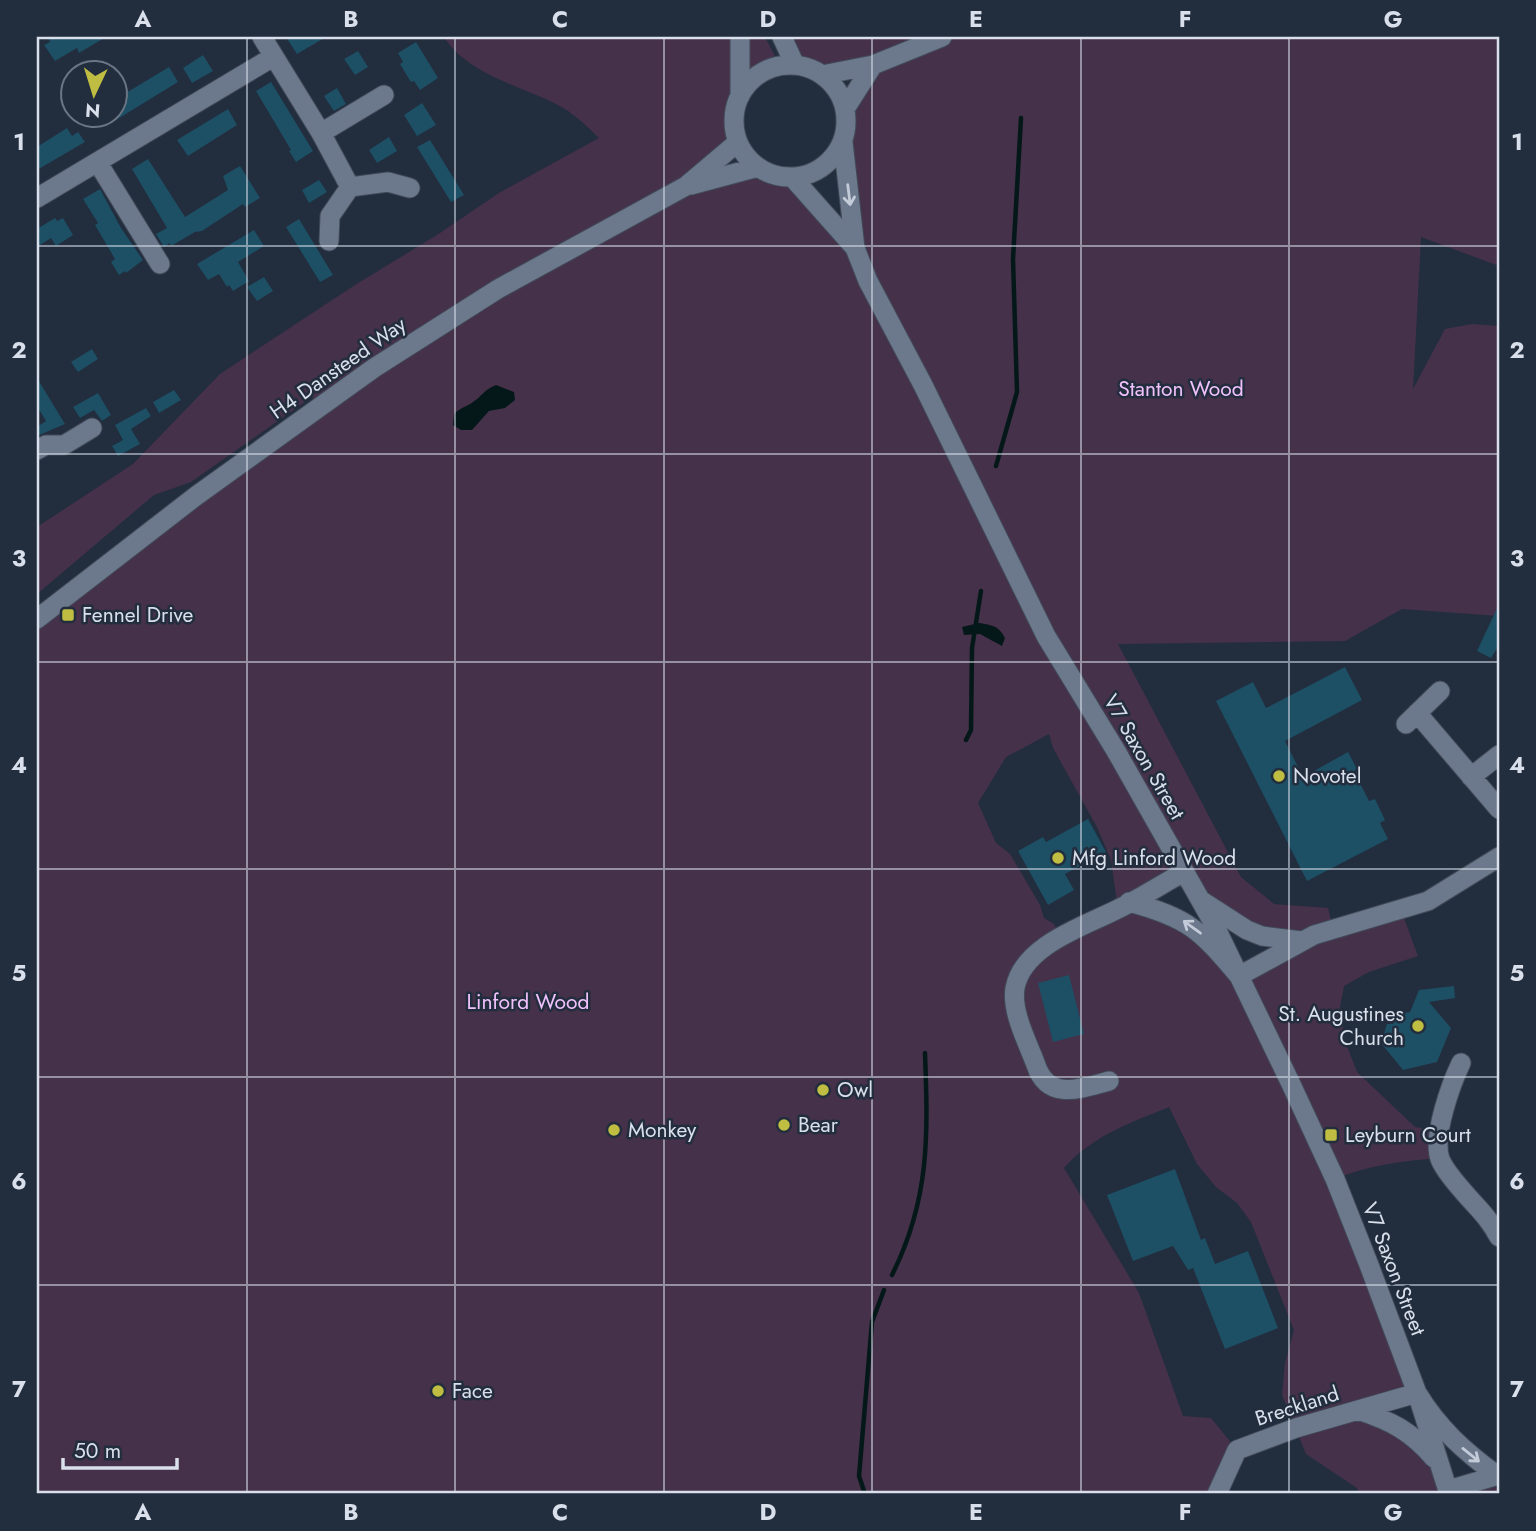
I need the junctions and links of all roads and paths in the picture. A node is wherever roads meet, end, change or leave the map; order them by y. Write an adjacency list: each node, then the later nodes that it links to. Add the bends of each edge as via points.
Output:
1 (262, 37): 5 (street)
2 (740, 37): 10 (street)
3 (782, 37): 6 (street)
4 (942, 37): 7 (street)
5 (273, 57): 12 (street); 15 (street)
6 (795, 65): 8 (street); 10 (street, via 763,72)
7 (873, 65): 8 (street); 11 (street)
8 (822, 75): 11 (street, via 837,90)
9 (384, 95): 12 (street)
10 (740, 96): 13 (street, via 735,128)
11 (845, 109): 14 (street)
12 (321, 133): 18 (street)
13 (738, 142): 16 (street); 20 (street, H4 Dansteed Way)
14 (843, 142): 17 (street, via 822,167); 23 (street, V7 Saxon Street, one-way to 23)
15 (97, 163): 21 (street); 24 (street)
16 (758, 167): 17 (street); 20 (street, H4 Dansteed Way)
17 (792, 177): 23 (street, V7 Saxon Street)
18 (350, 187): 19 (street, via 388,182); 22 (street, via 330,216)
19 (410, 188)
20 (679, 190): 27 (street, H4 Dansteed Way, via 498,289 374,368 196,496)
21 (37, 198)
22 (329, 241)
23 (855, 247): 33 (street, V7 Saxon Street, via 1046,636)
24 (160, 264)
25 (92, 428): 26 (street, via 64,445)
26 (37, 450)
27 (37, 620)
28 (1440, 691): 30 (street, via 1412,719)
29 (1499, 755): 30 (street)
30 (1471, 777): 31 (street)
31 (1499, 808)
32 (1499, 857): 36 (street, via 1428,901)
33 (1184, 872): 34 (street, V7 Saxon Street); 35 (street)
34 (1199, 898): 36 (street, via 1247,930); 37 (street, V7 Saxon Street)
35 (1129, 902): 37 (street, one-way to 35, via 1187,922); 39 (street, via 1080,925 1030,960 1014,990)
36 (1302, 941): 37 (street)
37 (1239, 976): 44 (street, V7 Saxon Street, via 1292,1084 1364,1252)
38 (1039, 1013): 39 (street)
39 (1018, 1016): 41 (street, via 1051,1094)
40 (1461, 1063): 42 (street, via 1448,1092 1440,1158 1460,1189)
41 (1109, 1081)
42 (1494, 1213): 43 (street)
43 (1499, 1237)
44 (1417, 1393): 45 (street, Breckland); 46 (street, V7 Saxon Street); 47 (street, one-way to 47, via 1450,1437)
45 (1358, 1410): 46 (street, via 1417,1438); 49 (street, Breckland, via 1237,1450)
46 (1439, 1464): 48 (street, V7 Saxon Street)
47 (1499, 1476): 48 (street)
48 (1449, 1492)
49 (1217, 1494)

